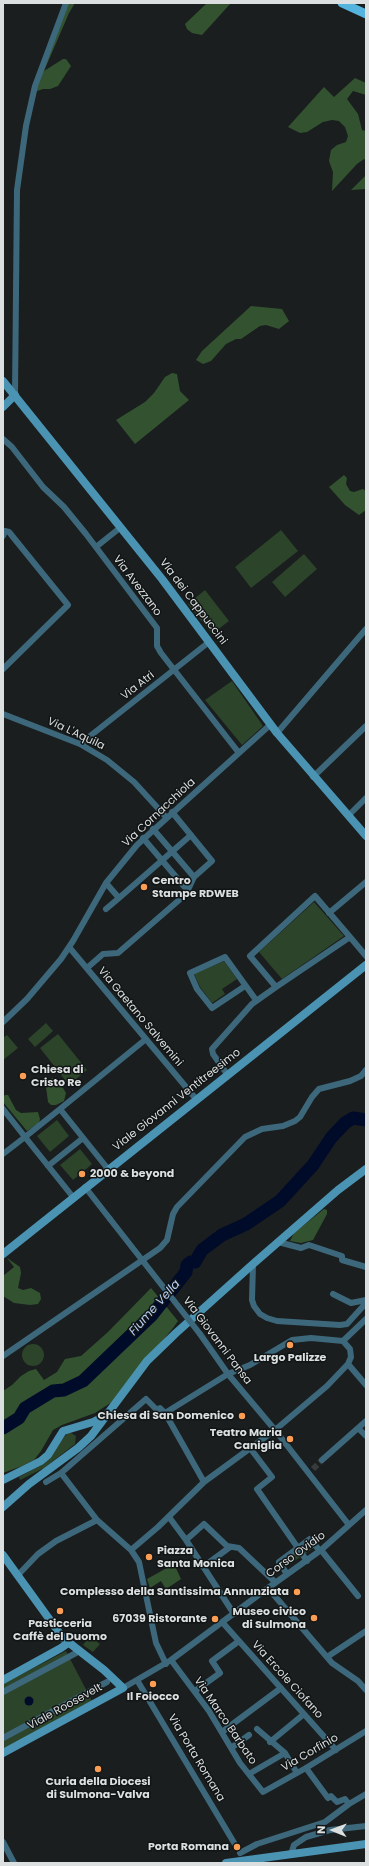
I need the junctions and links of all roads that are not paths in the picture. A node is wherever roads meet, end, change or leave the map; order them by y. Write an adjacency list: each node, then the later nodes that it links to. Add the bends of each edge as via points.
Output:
1 (66, 3): 5 (street, via 35,86 26,126 17,190)
2 (342, 3): 3 (main road)
3 (366, 14)
4 (3, 380): 5 (street, Via dei Cappuccini)
5 (15, 395): 6 (street); 8 (street, Via dei Cappuccini)
6 (3, 407)
7 (3, 439): 10 (street, Via Avezzano)
8 (121, 527): 10 (street); 12 (street, Via dei Cappuccini)
9 (3, 536): 13 (street, via 5,531 9,532 68,605)
10 (96, 547): 14 (street, Via Avezzano, via 157,628 158,649)
11 (366, 629): 18 (street)
12 (209, 642): 14 (street, Via Atri); 16 (street, Via dei Cappuccini)
13 (3, 669)
14 (174, 670): 19 (street, Via Atri); 20 (street, Via Avezzano)
15 (3, 714): 19 (street, Via L'Aquila)
16 (270, 725): 18 (street, Via dei Cappuccini); 20 (street, Via Cornacchiola)
17 (366, 726): 21 (street)
18 (277, 734): 21 (street, Via dei Cappuccini)
19 (80, 744): 25 (street, Via L'Aquila, via 124,773)
20 (239, 753): 23 (street, Via Cornacchiola)
21 (313, 777): 24 (street, Via dei Cappuccini)
22 (366, 798): 24 (street)
23 (172, 812): 25 (street, Via Cornacchiola); 27 (street)
24 (348, 816): 28 (street, Via dei Cappuccini)
25 (166, 817): 26 (street, Via Cornacchiola)
26 (153, 829): 29 (street, Via Cornacchiola); 30 (street)
27 (191, 836): 30 (street); 32 (street, via 212,861)
28 (366, 836)
29 (143, 838): 31 (street); 34 (street, Via Cornacchiola)
30 (172, 852): 31 (street); 32 (street)
31 (162, 860): 35 (street); 36 (street)
32 (194, 877): 35 (street)
33 (366, 882): 38 (street)
34 (106, 883): 36 (street); 40 (street, Via Cornacchiola)
35 (188, 890): 43 (street, via 118,953 102,954)
36 (119, 898): 37 (street)
37 (106, 910)
38 (329, 913): 39 (street); 45 (street, via 315,896 250,956)
39 (350, 937): 41 (street); 45 (street)
40 (69, 947): 43 (street, Via Gaetano Salvemini); 47 (street, Via Cornacchiola, via 27,999)
41 (366, 956)
42 (366, 965): 50 (street, Viale Giovanni Ventitreesimo)
43 (87, 968): 48 (street, Via Gaetano Salvemini)
44 (245, 986): 44 (street, via 224,957 190,973 197,989 212,1008); 46 (street)
45 (276, 987): 46 (street)
46 (256, 1000): 50 (street, via 212,1050 212,1054)
47 (3, 1022)
48 (146, 1039): 51 (street, Via Gaetano Salvemini); 53 (street)
49 (366, 1070): 71 (street, via 361,1076 350,1081 323,1087 312,1097 304,1112 295,1121 253,1132 177,1207 167,1240 160,1248)
50 (227, 1074): 51 (street, Viale Giovanni Ventitreesimo)
51 (196, 1099): 58 (street, Viale Giovanni Ventitreesimo)
52 (3, 1109): 54 (street)
53 (60, 1109): 54 (street); 55 (street)
54 (25, 1137): 56 (street); 57 (street)
55 (83, 1138): 57 (street); 58 (street)
56 (3, 1154)
57 (48, 1166): 61 (street)
58 (108, 1169): 60 (street, Viale Giovanni Ventitreesimo)
59 (366, 1169): 62 (street)
60 (85, 1187): 61 (street, Viale Giovanni Ventitreesimo); 73 (street, Via Giovanni Pansa, bridge, via 200,1334)
61 (73, 1197): 63 (street, Viale Giovanni Ventitreesimo)
62 (278, 1242): 64 (street); 65 (street, via 301,1248 309,1245 342,1256 342,1260)
63 (3, 1254)
64 (252, 1264): 68 (street, via 252,1300 260,1314 267,1318 347,1324); 76 (street, via 146,1361)
65 (366, 1267)
66 (334, 1294): 67 (street, via 351,1303)
67 (366, 1300)
68 (366, 1303)
69 (366, 1319): 70 (street)
70 (343, 1341): 72 (street, via 350,1349 351,1357); 73 (street, via 311,1338 292,1340 250,1365)
71 (3, 1356)
72 (348, 1364): 74 (street); 80 (street)
73 (228, 1374): 75 (street); 80 (street, Via Giovanni Pansa)
74 (366, 1385)
75 (165, 1413): 82 (street, via 160,1408 157,1410 146,1399 115,1428); 88 (street)
76 (105, 1415): 78 (street, via 93,1422); 82 (street)
77 (366, 1420): 79 (street)
78 (70, 1428): 82 (street); 86 (street, via 63,1431 48,1455 41,1461)
79 (358, 1428): 81 (street); 84 (street)
80 (275, 1430): 83 (street); 93 (street, Via Giovanni Pansa, via 311,1470)
81 (366, 1436)
82 (94, 1438): 85 (street); 89 (street, via 29,1484)
83 (250, 1448): 88 (street); 96 (street, via 272,1477 257,1489)
84 (322, 1460)
85 (61, 1473): 87 (street); 92 (street)
86 (3, 1480)
87 (46, 1482)
88 (204, 1482): 91 (street)
89 (3, 1507)
90 (366, 1510): 93 (street, Corso Ovidio)
91 (169, 1517): 94 (street); 97 (street)
92 (97, 1520): 97 (street); 103 (street, via 56,1541 38,1554)
93 (349, 1525): 98 (street, Corso Ovidio)
94 (186, 1540): 95 (street, via 204,1524); 101 (street)
95 (230, 1547): 101 (street); 104 (street, via 239,1548)
96 (298, 1548): 98 (street, via 310,1539); 100 (street); 102 (street, via 278,1562)
97 (131, 1550): 114 (street, Via Marco Barbato, via 139,1562 156,1643)
98 (321, 1551): 100 (street, Corso Ovidio); 106 (street)
99 (3, 1555): 103 (street)
100 (306, 1561): 102 (street, Corso Ovidio)
101 (203, 1567): 107 (street)
102 (287, 1574): 104 (street, Corso Ovidio)
103 (18, 1575): 111 (street)
104 (275, 1582): 105 (street, Corso Ovidio)
105 (268, 1588): 107 (street, Corso Ovidio); 113 (street)
106 (358, 1596)
107 (234, 1614): 108 (street, Corso Ovidio)
108 (223, 1623): 110 (street, Via Ercole Ciofano); 114 (street, Corso Ovidio)
109 (366, 1631): 113 (street)
110 (239, 1641): 119 (street, Via Ercole Ciofano); 121 (street, via 212,1661 220,1674)
111 (68, 1642): 115 (street); 118 (street)
112 (76, 1653): 122 (street)
113 (327, 1657): 120 (street)
114 (169, 1662): 116 (street, Corso Ovidio); 121 (street, Via Marco Barbato)
115 (3, 1680)
116 (137, 1680): 118 (street, Viale Roosevelt); 144 (street, Via Porta Romana)
117 (107, 1682): 128 (street)
118 (123, 1688): 132 (street, Viale Roosevelt)
119 (281, 1688): 123 (street, Via Ercole Ciofano); 126 (street)
120 (366, 1690)
121 (195, 1691): 126 (street, Via Marco Barbato)
122 (3, 1692)
123 (304, 1714): 129 (street); 131 (street, Via Ercole Ciofano)
124 (257, 1729): 129 (street)
125 (366, 1731): 131 (street, Via Corfinio)
126 (222, 1732): 130 (street, Via Marco Barbato)
127 (249, 1735): 130 (street)
128 (3, 1738)
129 (270, 1742): 133 (street)
130 (231, 1748): 136 (street, Via Marco Barbato)
131 (336, 1750): 134 (street, Via Corfinio)
132 (3, 1753)
133 (285, 1753): 135 (street); 136 (street)
134 (306, 1768): 135 (street, Via Corfinio); 139 (street, via 328,1798 331,1796 337,1802 345,1799)
135 (297, 1773): 137 (street, Via Corfinio)
136 (249, 1774): 137 (street, Via Marco Barbato)
137 (264, 1792)
138 (366, 1794): 139 (street)
139 (349, 1804): 144 (street, via 325,1822 257,1844)
140 (366, 1826): 145 (street, via 330,1830 306,1837 294,1845)
141 (3, 1842): 143 (street)
142 (366, 1844): 145 (street)
143 (5, 1852): 146 (street)
144 (240, 1854): 145 (street); 147 (street)
145 (291, 1854)
146 (14, 1863)
147 (226, 1863)

